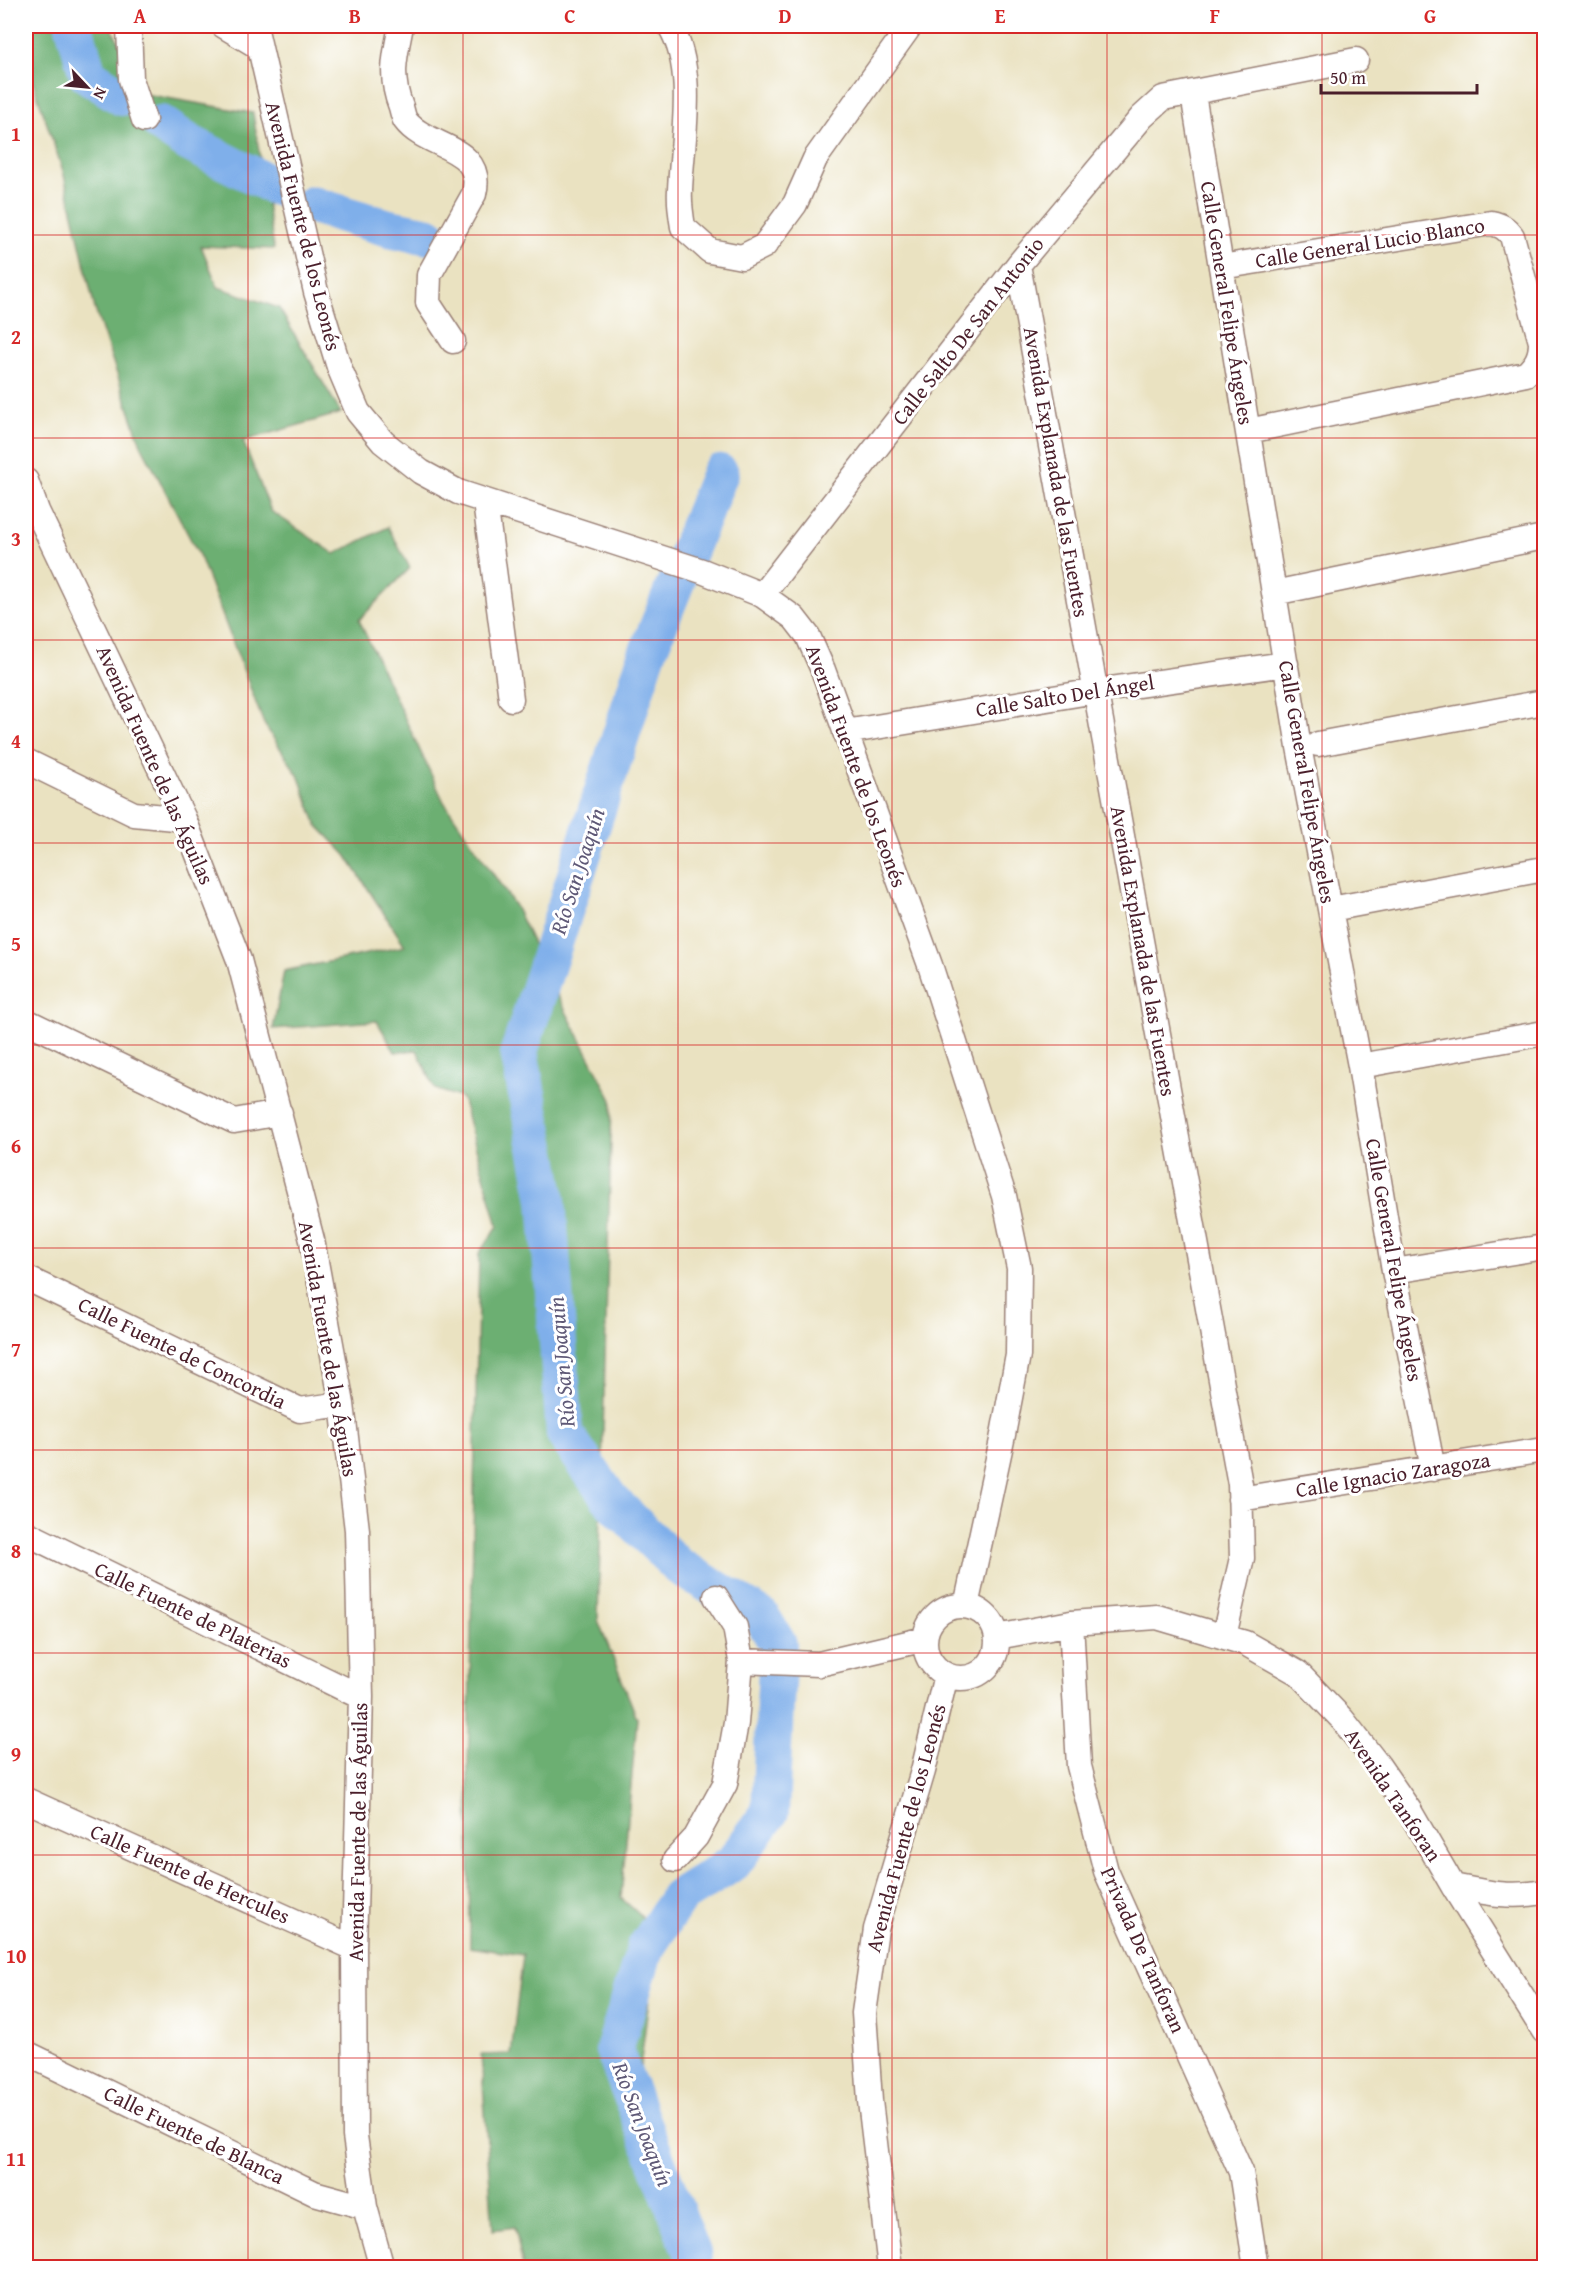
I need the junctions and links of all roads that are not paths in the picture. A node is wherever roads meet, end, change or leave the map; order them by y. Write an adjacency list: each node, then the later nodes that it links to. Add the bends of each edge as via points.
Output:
1 (129, 26): 9 (street, via 131,79)
2 (224, 26): 6 (street)
3 (401, 26): 12 (street, via 394,58 394,89 405,120 464,156 474,171 476,183 474,194 429,274 428,303)
4 (670, 26): 5 (street, via 676,37 686,87 679,193 683,227 710,251 742,257 764,246 795,204 815,159)
5 (910, 26)
6 (257, 36): 15 (street, Avenida Fuente de los Leonés, via 316,292 339,367 358,412 383,442 421,472)
7 (1356, 60): 8 (street, Calle Salto De San Antonio)
8 (1193, 94): 10 (street, Calle Salto De San Antonio, via 1163,98 1142,117); 11 (street, Calle General Felipe Ángeles)
9 (144, 120)
10 (1018, 266): 19 (street, Calle Salto De San Antonio); 21 (street, Avenida Explanada de las Fuentes)
11 (1221, 267): 13 (street, Calle General Felipe Ángeles); 13 (street, Calle General Lucio Blanco, via 1499,224 1512,236 1541,342 1541,354 1526,374)
12 (453, 341)
13 (1248, 430): 18 (street, Calle General Felipe Ángeles)
14 (26, 481): 16 (street, Avenida Fuente de las Águilas)
15 (485, 502): 19 (street, Avenida Fuente de los Leonés, via 658,556); 22 (street)
16 (31, 508): 27 (street, Avenida Fuente de las Águilas)
17 (1545, 537): 18 (street)
18 (1274, 593): 20 (street, Calle General Felipe Ángeles)
19 (762, 595): 24 (street, Avenida Fuente de los Leonés, via 794,618 808,636)
20 (1286, 664): 21 (street, Calle Salto Del Ángel); 29 (street, Calle General Felipe Ángeles)
21 (1096, 691): 24 (street, Calle Salto Del Ángel); 40 (street, Avenida Explanada de las Fuentes)
22 (511, 699)
23 (1545, 702): 25 (street)
24 (846, 732): 43 (street, Avenida Fuente de los Leonés, via 934,976 1004,1196 1019,1268 1018,1355)
25 (1318, 744)
26 (26, 761): 27 (street, via 134,814)
27 (184, 819): 33 (street, Avenida Fuente de las Águilas, via 239,960)
28 (1545, 869): 29 (street)
29 (1331, 909): 32 (street, Calle General Felipe Ángeles)
30 (26, 1021): 33 (street, via 234,1121)
31 (1545, 1033): 32 (street)
32 (1359, 1066): 35 (street, Calle General Felipe Ángeles)
33 (280, 1113): 37 (street, Avenida Fuente de las Águilas, via 312,1240)
34 (1545, 1247): 35 (street)
35 (1394, 1271): 39 (street, Calle General Felipe Ángeles)
36 (26, 1278): 37 (street, Calle Fuente de Concordia, via 300,1410)
37 (342, 1404): 50 (street, Avenida Fuente de las Águilas, via 357,1530)
38 (1545, 1450): 39 (street, Calle Ignacio Zaragoza)
39 (1433, 1469): 40 (street, Calle Ignacio Zaragoza)
40 (1240, 1499): 45 (street, Avenida Explanada de las Fuentes, via 1242,1558)
41 (26, 1533): 50 (street, Calle Fuente de Platerias)
42 (716, 1597): 48 (street, via 735,1627)
43 (966, 1606): 46 (street, via 987,1616); 47 (street, via 943,1610 927,1628)
44 (1071, 1623): 45 (street, Avenida Tanforan, via 1157,1617); 46 (street, Avenida Tanforan); 61 (street, Privada De Tanforan, via 1079,1766 1106,1871 1241,2172)
45 (1224, 1636): 53 (street, Avenida Tanforan, via 1245,1643 1298,1673 1342,1719 1408,1810)
46 (998, 1637): 49 (street, via 988,1666 976,1675)
47 (925, 1640): 48 (street, via 819,1664); 49 (street, via 934,1666)
48 (741, 1661): 52 (street, via 736,1723 725,1784 696,1837)
49 (946, 1675): 60 (street, Avenida Fuente de los Leonés, via 923,1771 876,1929 864,2013)
50 (361, 1698): 55 (street, Avenida Fuente de las Águilas)
51 (26, 1800): 55 (street, Calle Fuente de Hercules)
52 (675, 1860)
53 (1453, 1886): 54 (street, Avenida Tanforan, via 1519,1896); 56 (street, Avenida Tanforan)
54 (1545, 1892)
55 (354, 1948): 58 (street, Avenida Fuente de las Águilas, via 356,2136)
56 (1545, 2031)
57 (26, 2053): 58 (street, Calle Fuente de Blanca, via 314,2193)
58 (365, 2207): 59 (street, Avenida Fuente de las Águilas)
59 (382, 2268)
60 (890, 2268)
61 (1256, 2268)

